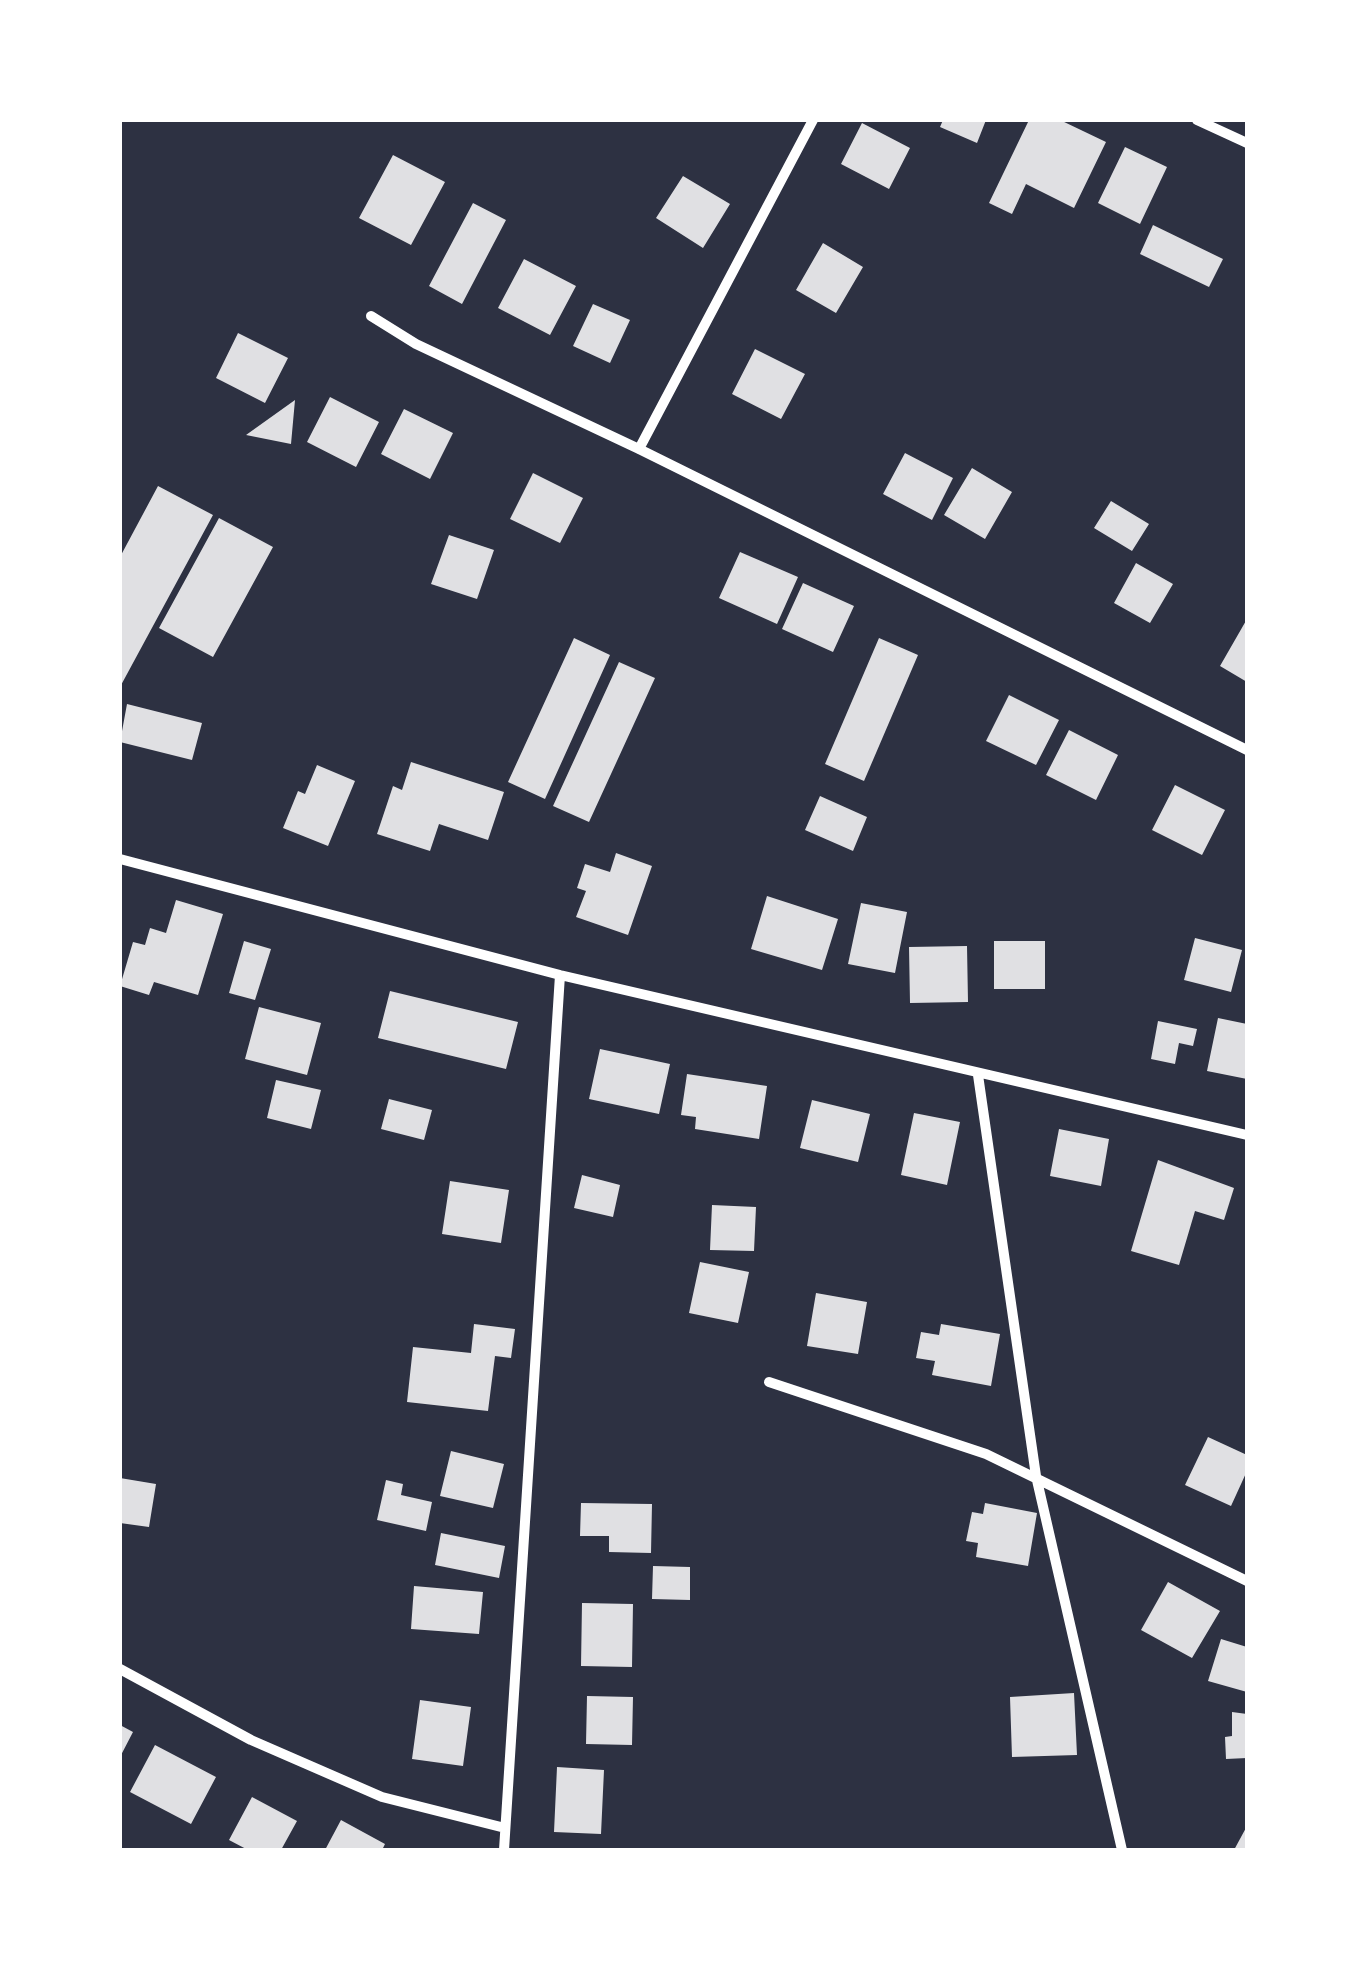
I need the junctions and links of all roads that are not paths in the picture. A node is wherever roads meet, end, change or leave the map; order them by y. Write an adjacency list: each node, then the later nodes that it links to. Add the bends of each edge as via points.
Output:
1 (813, 120): 5 (street)
2 (1197, 120): 3 (street)
3 (1247, 143)
4 (371, 316): 5 (street, via 416,344)
5 (639, 449): 6 (street)
6 (1247, 750)
7 (120, 859): 8 (street)
8 (560, 975): 9 (street); 15 (street)
9 (978, 1075): 10 (street); 12 (street)
10 (1247, 1134)
11 (769, 1382): 12 (street)
12 (1036, 1476): 13 (street); 17 (street)
13 (1247, 1580)
14 (120, 1670): 15 (street, via 251,1740 382,1797)
15 (505, 1828): 16 (street)
16 (504, 1850)
17 (1122, 1850)

